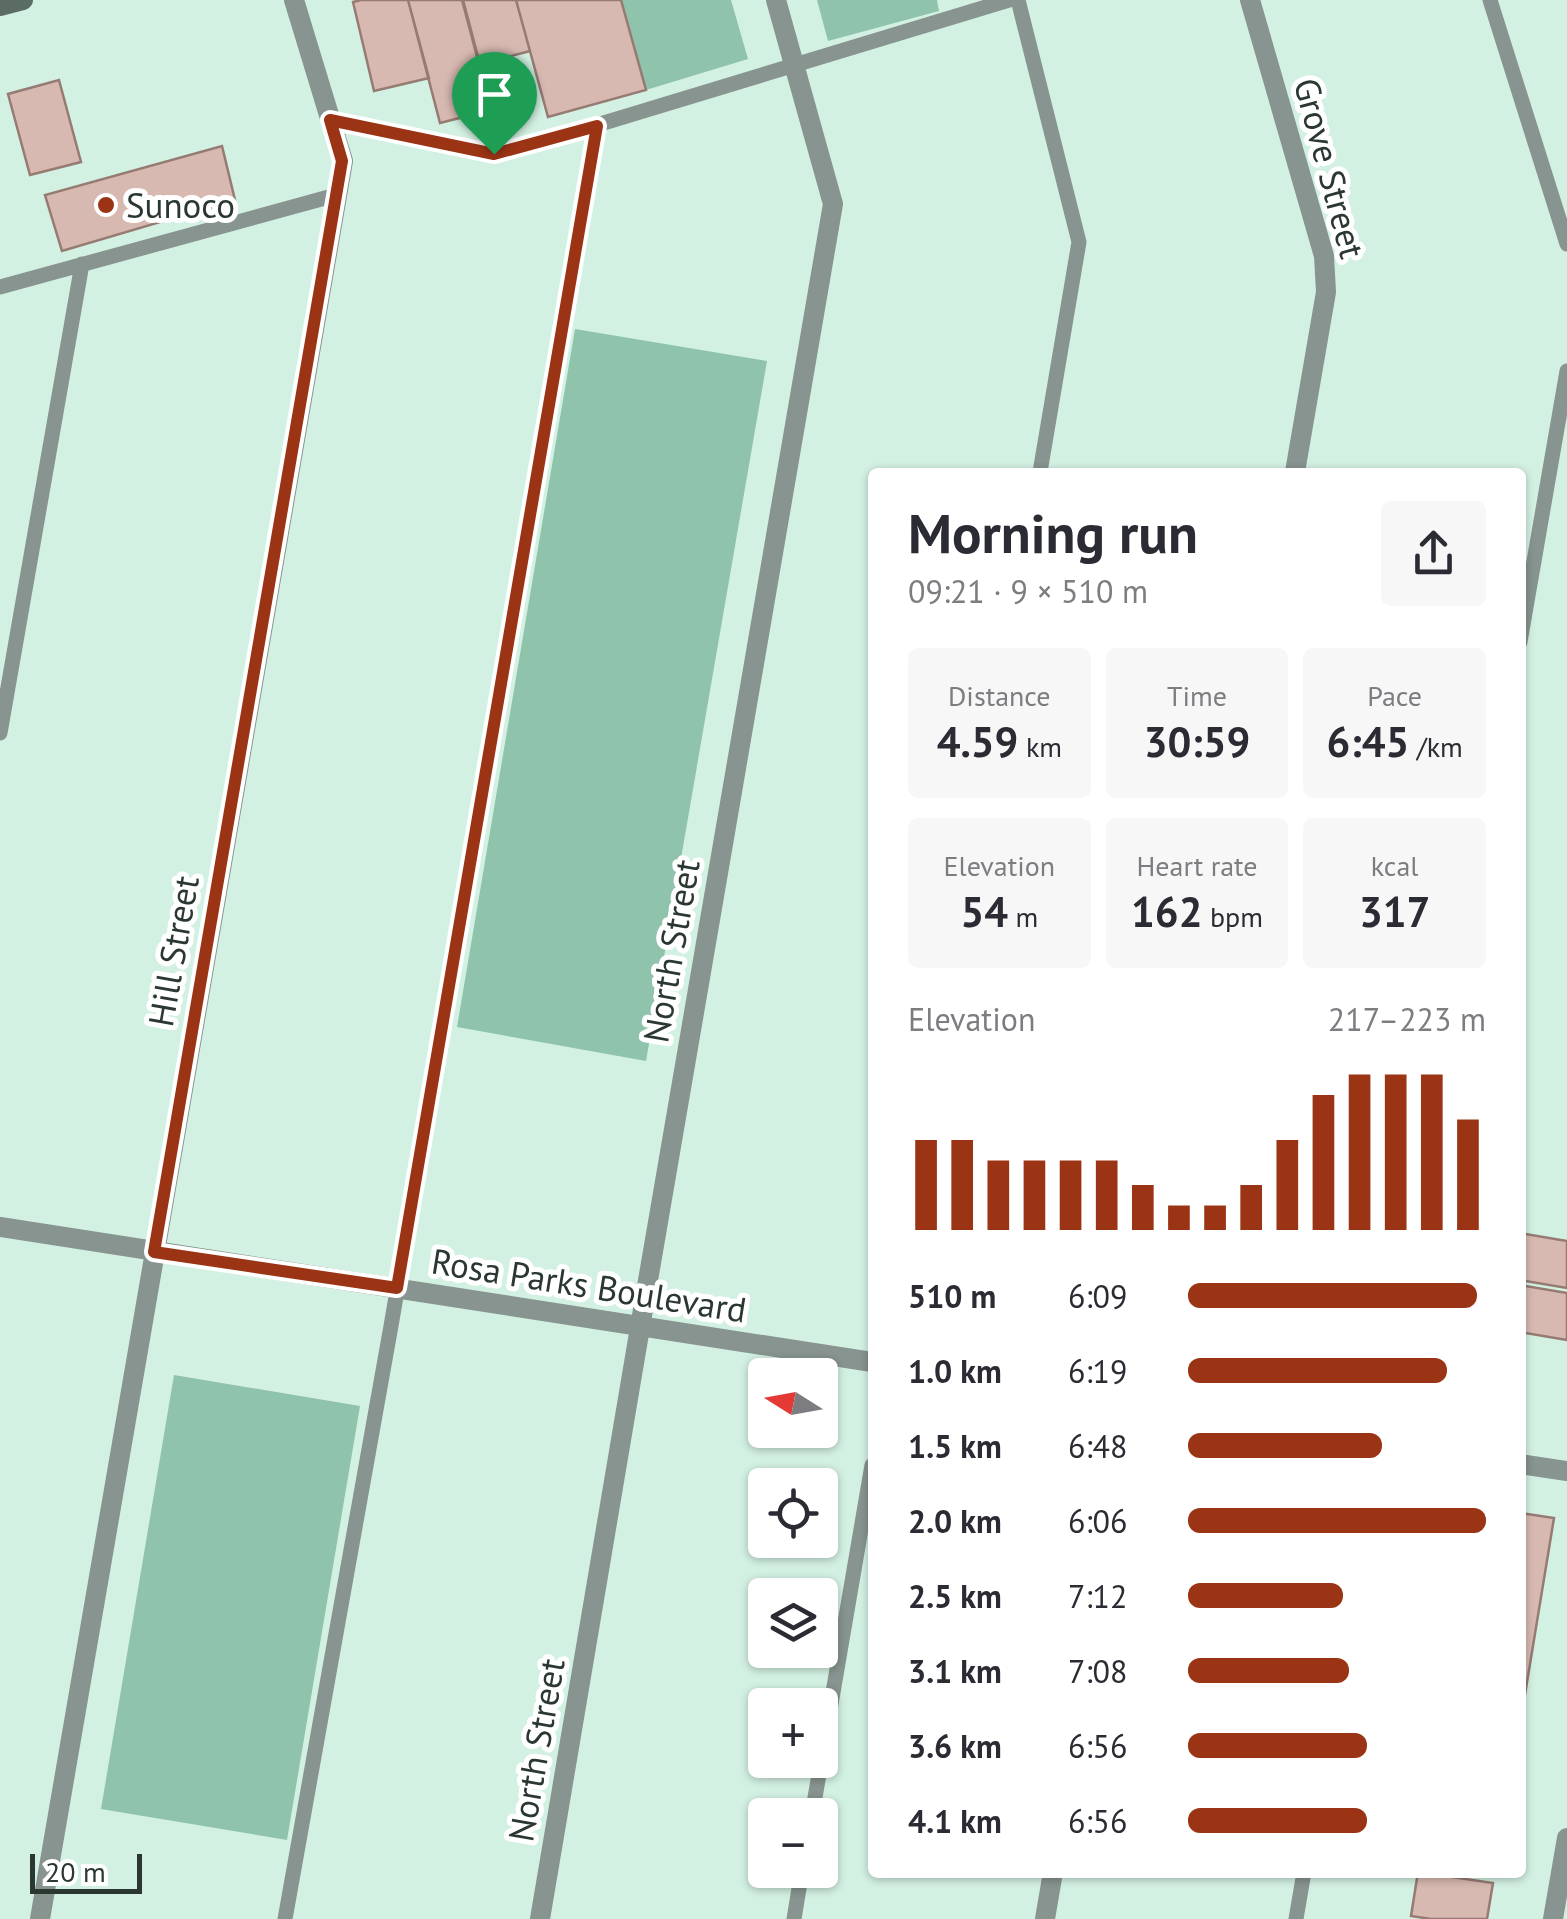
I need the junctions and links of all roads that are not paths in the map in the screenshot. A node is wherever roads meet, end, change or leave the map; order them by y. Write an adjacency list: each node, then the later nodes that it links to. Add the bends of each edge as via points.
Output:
1 (23, 0): 8 (main road)
2 (294, 0): 10 (street, Hill Street)
3 (776, 0): 9 (street, North Street)
4 (1009, 0): 9 (lane)
5 (1018, 0): 17 (lane, via 1079,242)
6 (1250, 0): 18 (street, Grove Street, via 1327,276)
7 (1490, 0): 13 (lane)
8 (0, 6)
9 (794, 66): 11 (lane); 24 (street, North Street, via 833,204)
10 (330, 120): 11 (lane, via 494,154); 12 (street, Hill Street, via 342,161)
11 (597, 126): 23 (lane)
12 (336, 195): 14 (lane); 22 (street, Hill Street)
13 (1567, 244)
14 (82, 264): 15 (lane); 20 (lane)
15 (0, 287)
16 (1567, 371): 19 (lane)
17 (1041, 468)
18 (1296, 468)
19 (1526, 607)
20 (0, 733)
21 (0, 1227): 22 (street, Rosa Parks Boulevard)
22 (154, 1252): 23 (street, Rosa Parks Boulevard); 34 (street, Hill Street)
23 (397, 1288): 24 (street, Rosa Parks Boulevard); 35 (lane)
24 (640, 1326): 25 (street, Rosa Parks Boulevard); 36 (street, North Street)
25 (868, 1361)
26 (1526, 1465): 27 (street)
27 (1567, 1471)
28 (868, 1488): 29 (lane)
29 (815, 1798)
30 (1567, 1838): 40 (street)
31 (1052, 1878): 38 (street)
32 (1303, 1878): 39 (lane)
33 (799, 1888): 37 (lane)
34 (40, 1919)
35 (285, 1919)
36 (540, 1919)
37 (794, 1919)
38 (1045, 1919)
39 (1296, 1919)
40 (1553, 1919)

